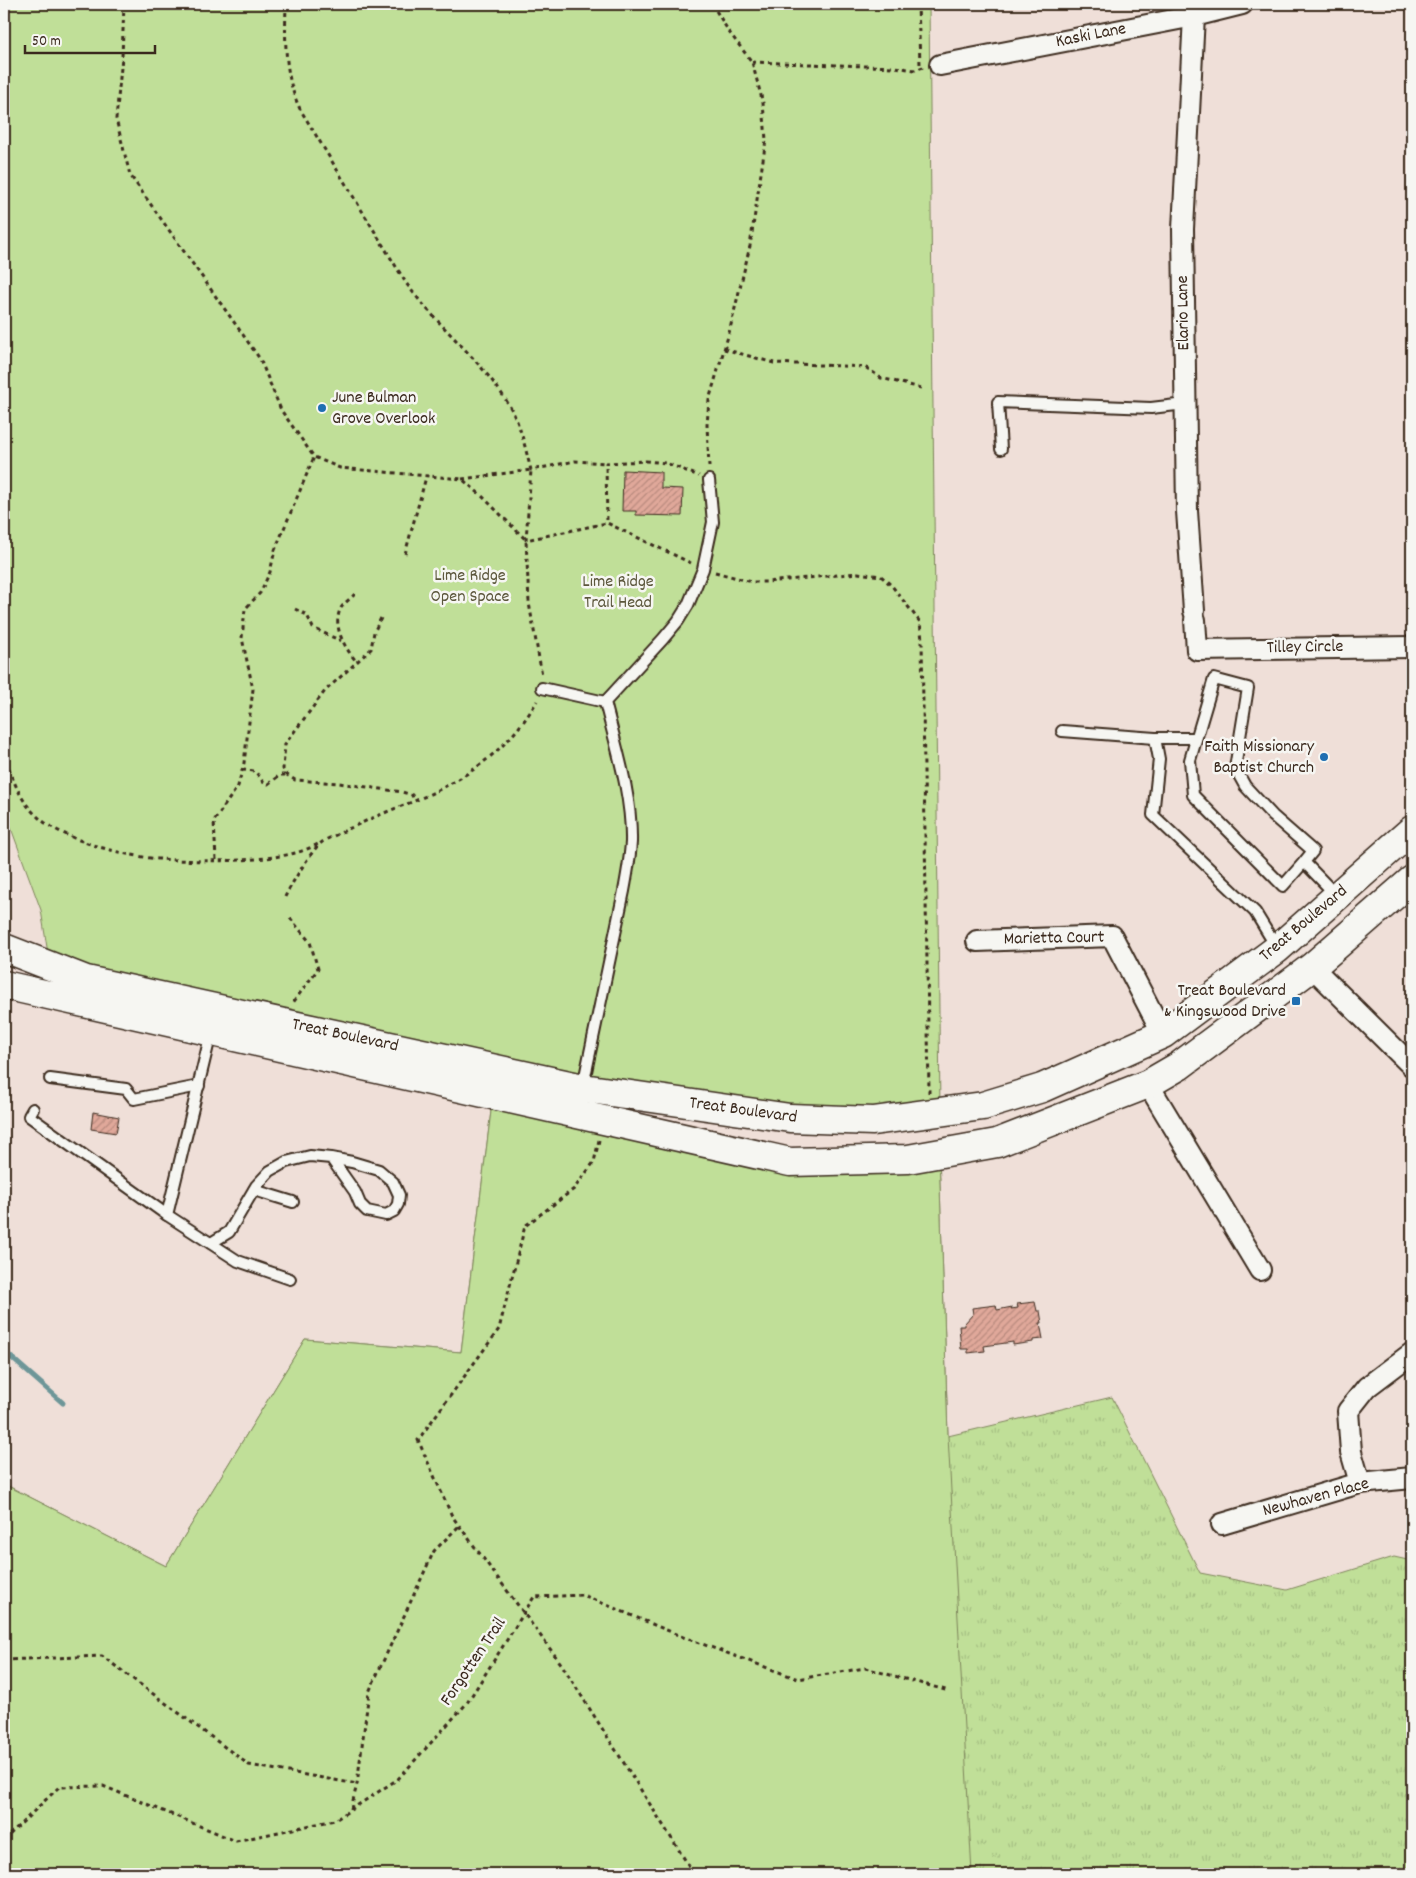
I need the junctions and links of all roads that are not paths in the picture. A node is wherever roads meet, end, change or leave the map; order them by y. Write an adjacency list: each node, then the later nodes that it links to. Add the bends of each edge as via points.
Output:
1 (1242, 4): 2 (street, Kaski Lane)
2 (1194, 16): 3 (street, Kaski Lane); 4 (street, Elario Lane, via 1183,229)
3 (930, 66)
4 (1185, 404): 5 (lane, via 1151,408 998,402); 8 (street, Elario Lane, via 1187,511)
5 (1001, 449)
6 (709, 480): 10 (lane, via 713,522 703,569 688,605 678,621)
7 (1412, 647): 8 (street, Tilley Circle)
8 (1198, 650)
9 (542, 688): 10 (lane)
10 (605, 702): 29 (lane, via 626,793 631,841 624,891)
11 (1062, 731): 12 (lane)
12 (1155, 738): 13 (lane); 20 (lane, via 1159,759 1153,815 1255,912)
13 (1196, 738): 15 (lane, via 1190,760 1193,795 1282,886); 15 (lane, via 1214,679 1248,688 1235,768 1245,786 1273,816 1313,851)
14 (1402, 839): 17 (main road, Treat Boulevard); 21 (main road, via 1376,883 1321,930 1310,956)
15 (1304, 862): 17 (lane)
16 (1412, 880): 21 (main road, Treat Boulevard)
17 (1338, 896): 20 (main road, Treat Boulevard)
18 (977, 941): 23 (street, Marietta Court, via 1112,936)
19 (4, 948): 29 (main road, Treat Boulevard, via 86,980)
20 (1277, 948): 23 (main road, Treat Boulevard)
21 (1312, 966): 23 (main road, via 1298,962 1284,967 1223,1014); 25 (street); 27 (main road, Treat Boulevard, via 1179,1066)
22 (4, 985): 24 (main road, Treat Boulevard)
23 (1168, 1031): 29 (main road, Treat Boulevard, via 1042,1088 983,1106 873,1122 790,1118)
24 (212, 1032): 27 (main road, Treat Boulevard, via 790,1162 908,1159 997,1143); 28 (lane)
25 (1412, 1066)
26 (50, 1080): 28 (lane, via 126,1089 134,1099)
27 (1148, 1084): 36 (street)
28 (199, 1086): 34 (lane)
29 (583, 1088)
30 (33, 1109): 34 (lane, via 29,1116)
31 (331, 1158): 31 (lane, via 379,1170 394,1182 399,1195 394,1211 386,1215 366,1211); 32 (lane, via 310,1156 286,1162 270,1171)
32 (254, 1190): 33 (lane); 35 (lane, via 229,1232)
33 (294, 1202)
34 (167, 1215): 35 (lane)
35 (211, 1244): 37 (lane, via 238,1261)
36 (1260, 1270)
37 (290, 1279)
38 (1412, 1353): 40 (street, via 1367,1387 1348,1411 1351,1452)
39 (1412, 1478): 40 (street, Newhaven Place)
40 (1360, 1483): 41 (street, Newhaven Place)
41 (1222, 1524)

